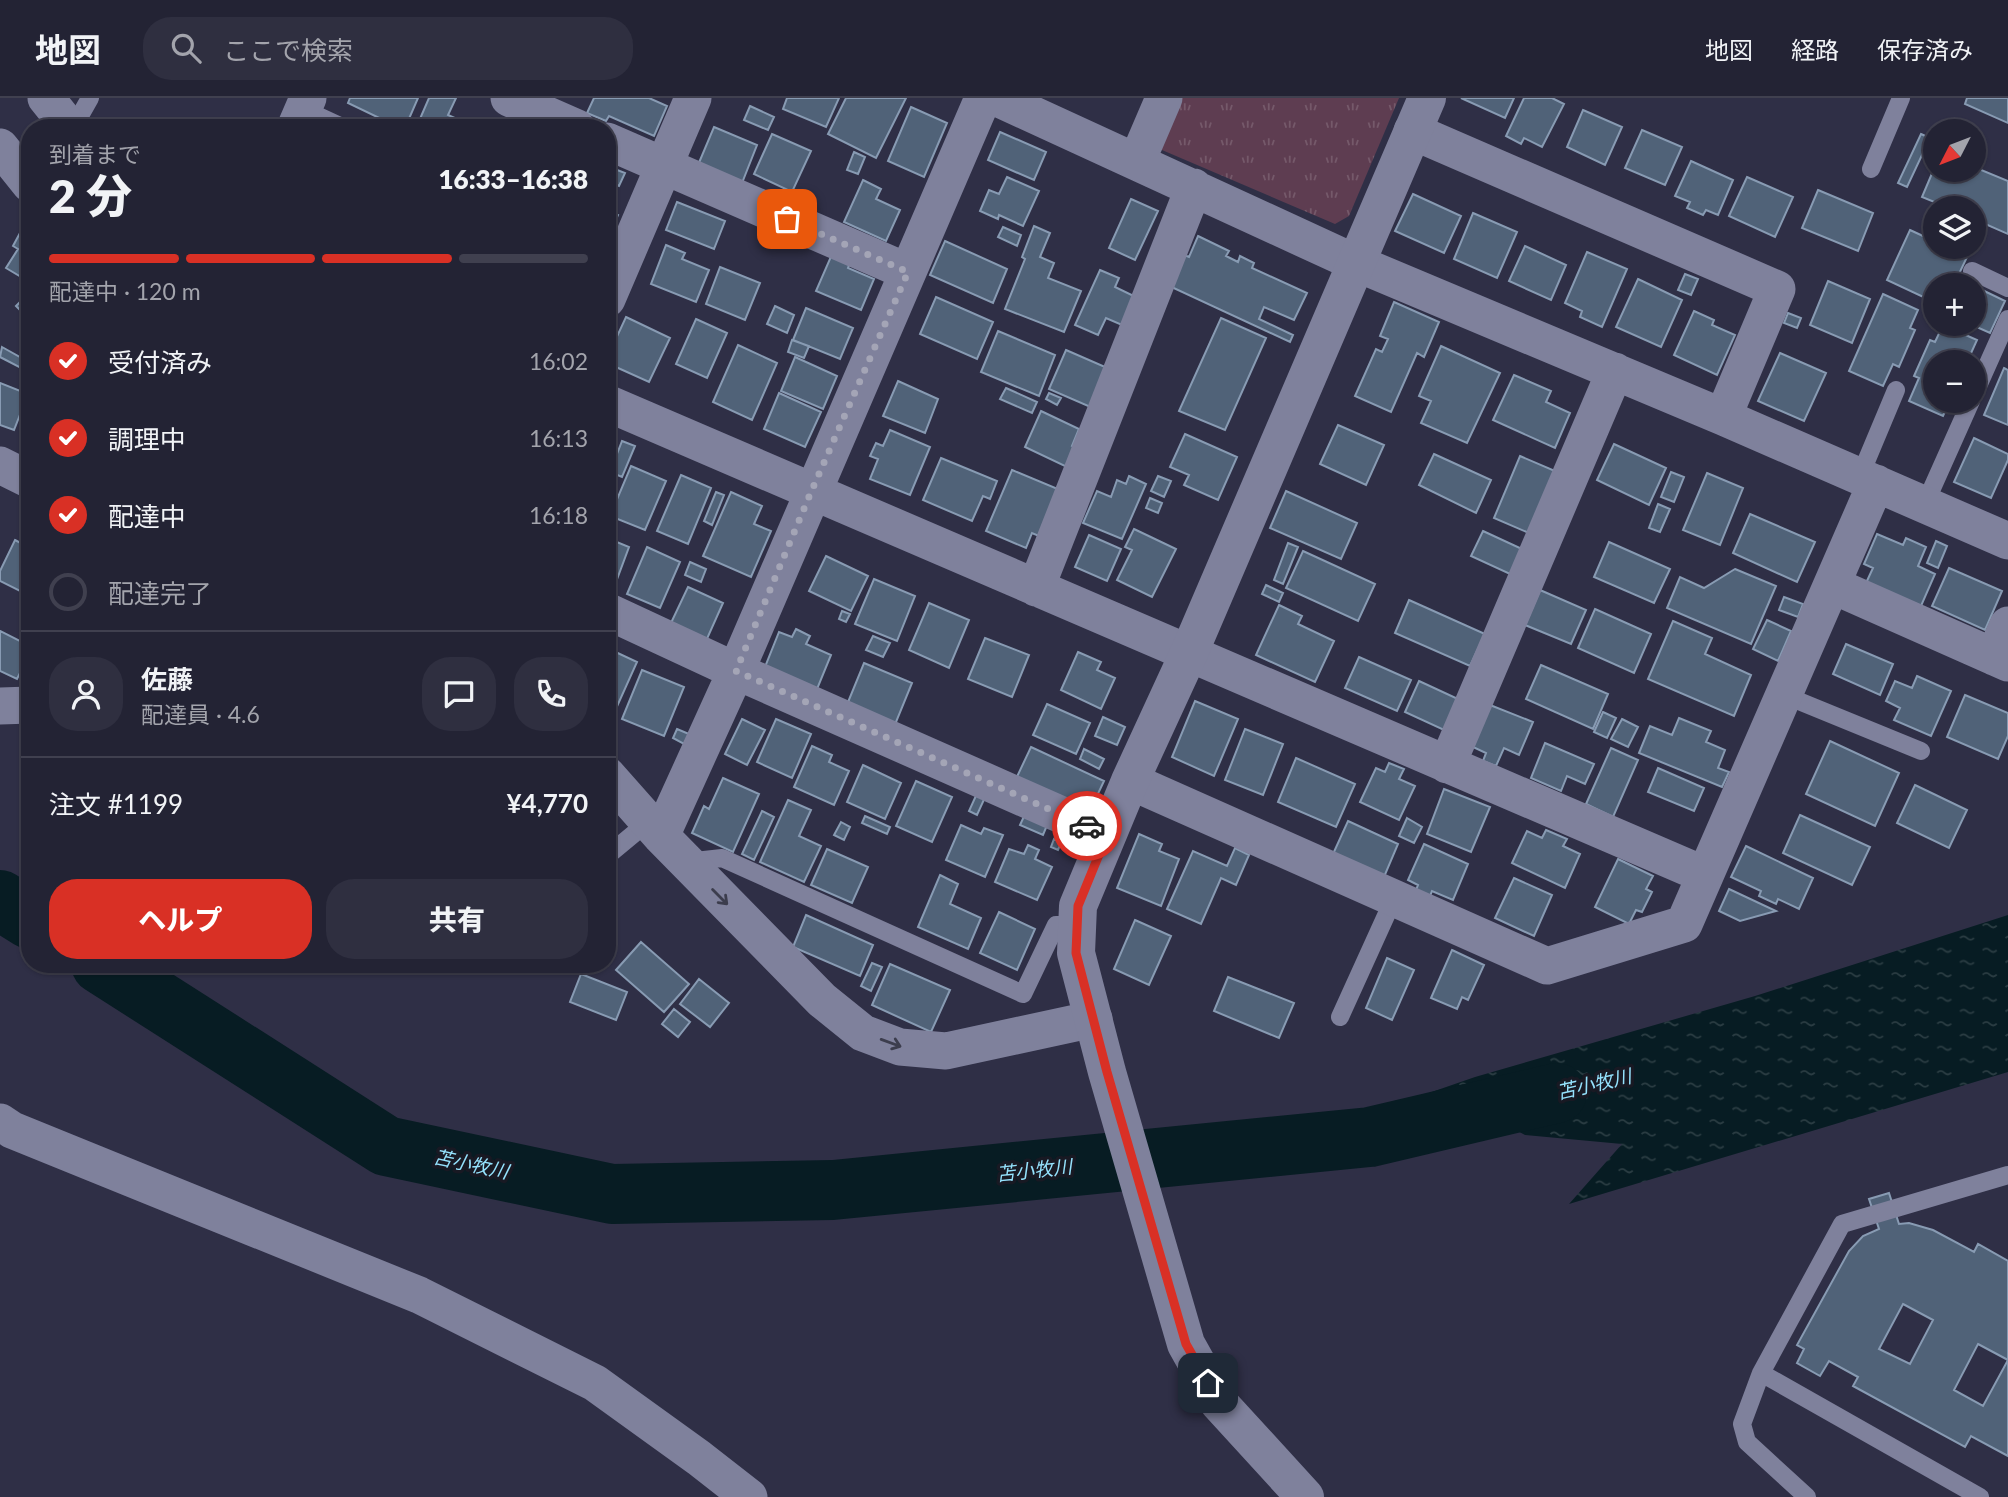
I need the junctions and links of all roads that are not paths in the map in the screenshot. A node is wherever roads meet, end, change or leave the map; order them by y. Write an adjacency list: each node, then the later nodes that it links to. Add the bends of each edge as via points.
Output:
1 (46, 98): 11 (street)
2 (90, 98): 12 (lane)
3 (692, 98): 18 (street)
4 (983, 98): 24 (street)
5 (997, 98): 17 (street)
6 (1164, 98): 17 (street)
7 (1901, 98): 19 (lane)
8 (509, 109): 14 (street)
9 (302, 112): 13 (lane)
10 (1420, 114): 22 (street); 33 (street, via 1777,289)
11 (64, 119)
12 (77, 119)
13 (320, 119)
14 (545, 119)
15 (616, 145): 18 (street)
16 (0, 147): 20 (street)
17 (1137, 161): 21 (street)
18 (665, 166): 24 (street); 25 (street)
19 (1871, 169)
20 (21, 173)
21 (1194, 187): 22 (street); 41 (street)
22 (1356, 262): 29 (street); 44 (street)
23 (1972, 271): 26 (lane)
24 (908, 272): 37 (street)
25 (616, 278)
26 (2008, 288)
27 (2008, 319): 28 (lane)
28 (1986, 368)
29 (1615, 371): 33 (street); 50 (street)
30 (1896, 390): 36 (lane)
31 (616, 407): 37 (street)
32 (1966, 413): 38 (lane)
33 (1723, 417): 36 (street)
34 (0, 465): 35 (street)
35 (21, 476)
36 (1868, 479): 38 (street); 40 (street)
37 (811, 492): 41 (street); 45 (street)
38 (1925, 504): 39 (street)
39 (2008, 541)
40 (1832, 585): 43 (street); 46 (street)
41 (1036, 587): 44 (street)
42 (616, 615): 45 (street)
43 (2003, 648)
44 (1189, 653): 50 (street); 51 (street)
45 (736, 671): 53 (street); 54 (street)
46 (1784, 695): 49 (lane); 57 (street)
47 (21, 705): 48 (street)
48 (0, 706)
49 (1921, 751)
50 (1447, 765): 57 (street)
51 (1130, 781): 54 (street); 58 (street)
52 (616, 785): 53 (street)
53 (654, 829): 55 (lane); 56 (street)
54 (1107, 835): 59 (street, via 1078,906)
55 (616, 851)
56 (686, 862): 59 (lane, via 722,858 1023,994 1056,925); 61 (street, one-way to 61, via 822,1000 863,1033 900,1047 946,1051)
57 (1705, 876): 58 (street, via 1684,924 1547,966)
58 (1394, 898): 60 (lane)
59 (1076, 925): 61 (street, via 1076,953)
60 (1340, 1017)
61 (1094, 1019): 66 (street, via 1186,1344 1219,1403)
62 (0, 1122): 65 (street, via 432,1302 594,1383)
63 (2008, 1175): 64 (lane, via 1842,1224)
64 (1761, 1373): 67 (lane, via 1742,1424 1747,1442); 68 (lane)
65 (749, 1497)
66 (1306, 1497)
67 (1807, 1497)
68 (1980, 1497)

